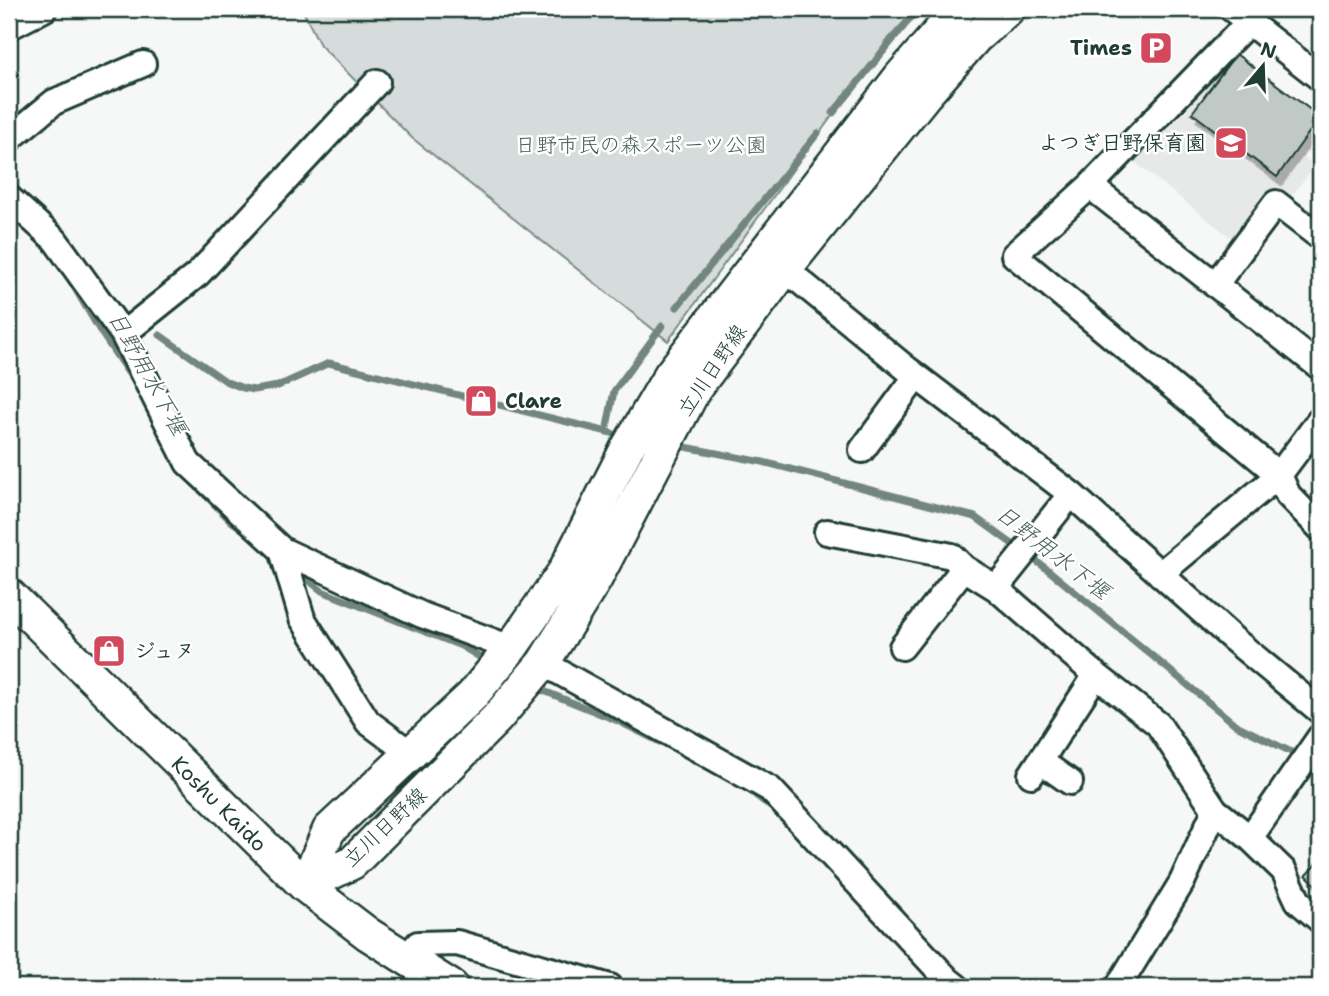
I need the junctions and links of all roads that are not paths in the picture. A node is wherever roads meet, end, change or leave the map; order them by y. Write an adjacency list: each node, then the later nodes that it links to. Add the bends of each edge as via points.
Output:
1 (44, 9): 5 (street)
2 (959, 9): 18 (main road, 立川日野線, via 900,77)
3 (1008, 9): 13 (main road, 立川日野線, via 976,37 925,95)
4 (1241, 15): 7 (street); 10 (street)
5 (9, 27)
6 (143, 64): 9 (street, via 54,102)
7 (1320, 78)
8 (377, 82): 15 (street, via 198,274)
9 (9, 139)
10 (1090, 186): 14 (street); 21 (street, via 1014,255)
11 (9, 198): 15 (street, via 55,240)
12 (1320, 237): 14 (street, via 1276,203)
13 (785, 269): 17 (street); 18 (main road, 立川日野線)
14 (1216, 285): 16 (street)
15 (123, 334): 25 (street, via 188,463)
16 (1320, 367)
17 (916, 377): 20 (street); 22 (street)
18 (682, 383): 31 (main road, 立川日野線, via 626,450 564,572); 32 (main road, 立川日野線, via 595,580)
19 (1320, 422): 21 (street)
20 (862, 450)
21 (1279, 475): 23 (street, via 1288,495); 27 (street)
22 (1071, 494): 27 (street); 28 (street)
23 (1320, 527)
24 (827, 531): 26 (street, via 951,556)
25 (282, 550): 31 (street, via 422,615); 36 (street, via 302,618 368,722)
26 (964, 568): 28 (street); 30 (street)
27 (1160, 574): 34 (street)
28 (996, 588): 33 (street)
29 (9, 595): 40 (main road, Koshu Kaido)
30 (902, 647)
31 (511, 648): 36 (main road, 立川日野線, via 471,696)
32 (543, 663): 40 (main road, 立川日野線, via 497,718 352,863); 45 (street, via 770,789)
33 (1096, 675): 37 (street, via 1035,768); 38 (street, via 1158,724)
34 (1320, 711)
35 (1311, 751): 39 (street)
36 (410, 753): 40 (main road, 立川日野線, via 329,830)
37 (1070, 782)
38 (1214, 810): 39 (street); 46 (street, via 1182,882)
39 (1250, 838): 41 (street, via 1284,871 1297,901)
40 (304, 886): 42 (main road, Koshu Kaido)
41 (1320, 920)
42 (406, 959): 43 (main road, Koshu Kaido); 44 (street, via 418,944 457,943)
43 (452, 987)
44 (610, 987)
45 (957, 987)
46 (1118, 987)

